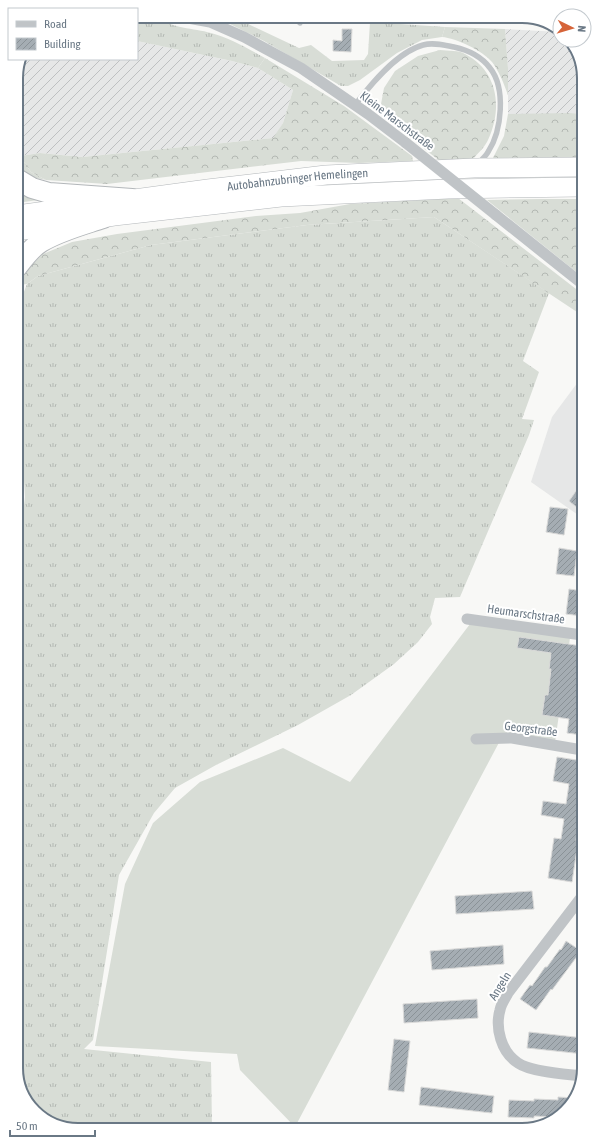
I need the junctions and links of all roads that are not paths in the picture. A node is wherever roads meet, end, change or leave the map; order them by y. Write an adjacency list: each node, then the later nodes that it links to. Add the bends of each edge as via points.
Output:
1 (212, 23): 2 (street, Kleine Marschstraße, via 301,68)
2 (355, 105): 4 (lane, via 370,86 404,55 424,45 442,44 464,49 479,57 491,69 500,91 500,117 496,137 488,153); 12 (street, Kleine Marschstraße, bridge)
3 (577, 167): 4 (highway, Autobahnzubringer Hemelingen)
4 (474, 168): 7 (highway, Autobahnzubringer Hemelingen, via 326,176)
5 (23, 183): 7 (highway, via 49,193)
6 (577, 187): 9 (highway, Autobahnzubringer Hemelingen, via 454,188 289,197)
7 (132, 199): 8 (highway, Autobahnzubringer Hemelingen)
8 (23, 214)
9 (102, 218): 10 (highway, Autobahnzubringer Hemelingen); 11 (highway, via 40,242)
10 (23, 230)
11 (23, 259)
12 (577, 280)
13 (467, 619): 14 (street, Heumarschstraße)
14 (577, 634)
15 (476, 739): 16 (street, Georgstraße, via 512,738)
16 (577, 749)
17 (577, 903): 18 (street, Angeln, via 508,993 500,1009 498,1023 500,1038 509,1055 518,1063 547,1072)
18 (577, 1075)

